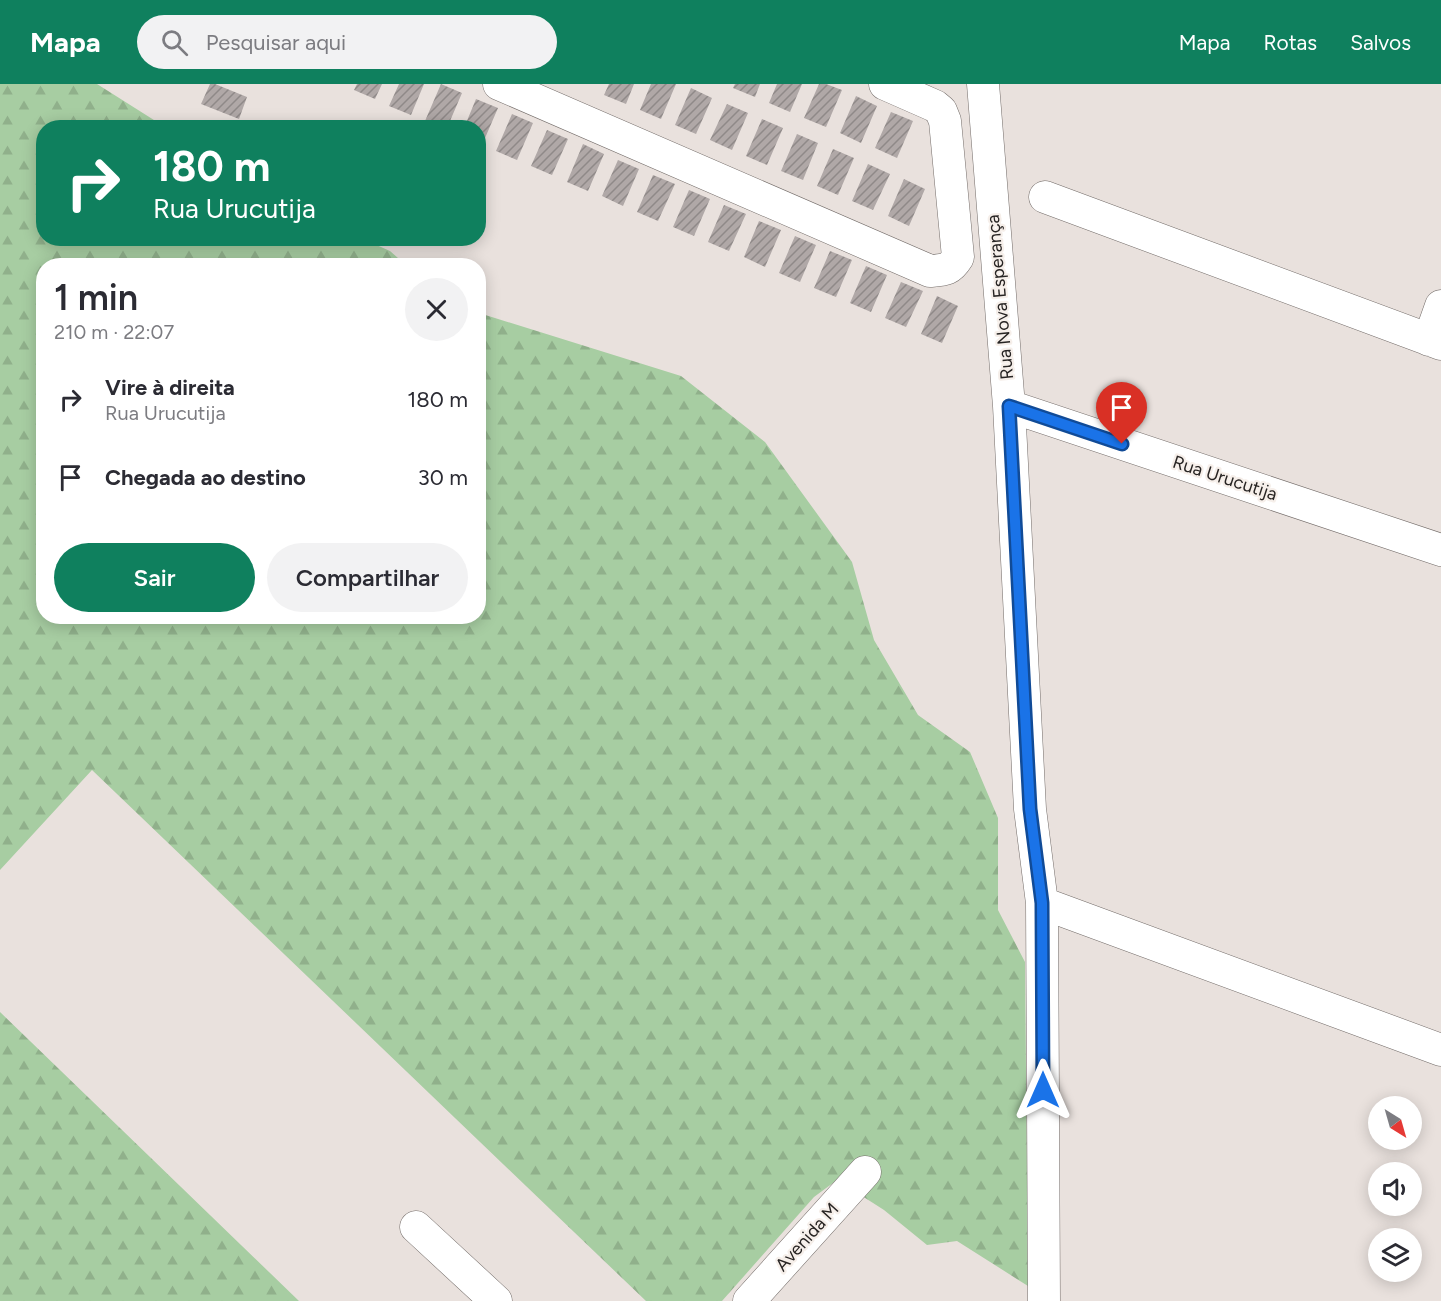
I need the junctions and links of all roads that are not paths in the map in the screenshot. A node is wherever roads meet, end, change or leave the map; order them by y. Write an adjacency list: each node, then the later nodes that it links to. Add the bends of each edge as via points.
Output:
1 (499, 84): 2 (street, via 930,271 942,270 953,265 958,257 945,121 935,106)
2 (885, 84)
3 (983, 84): 7 (street, Rua Nova Esperança)
4 (1045, 197): 6 (street)
5 (1441, 306): 6 (street)
6 (1435, 342)
7 (1009, 406): 8 (street, Rua Urucutija); 9 (street, Rua Nova Esperança, via 1030,809)
8 (1441, 550)
9 (1042, 903): 10 (street); 15 (street, Rua Nova Esperança)
10 (1441, 1050)
11 (865, 1172): 14 (street, Avenida M)
12 (416, 1227): 13 (street)
13 (496, 1301)
14 (749, 1301)
15 (1044, 1301)

